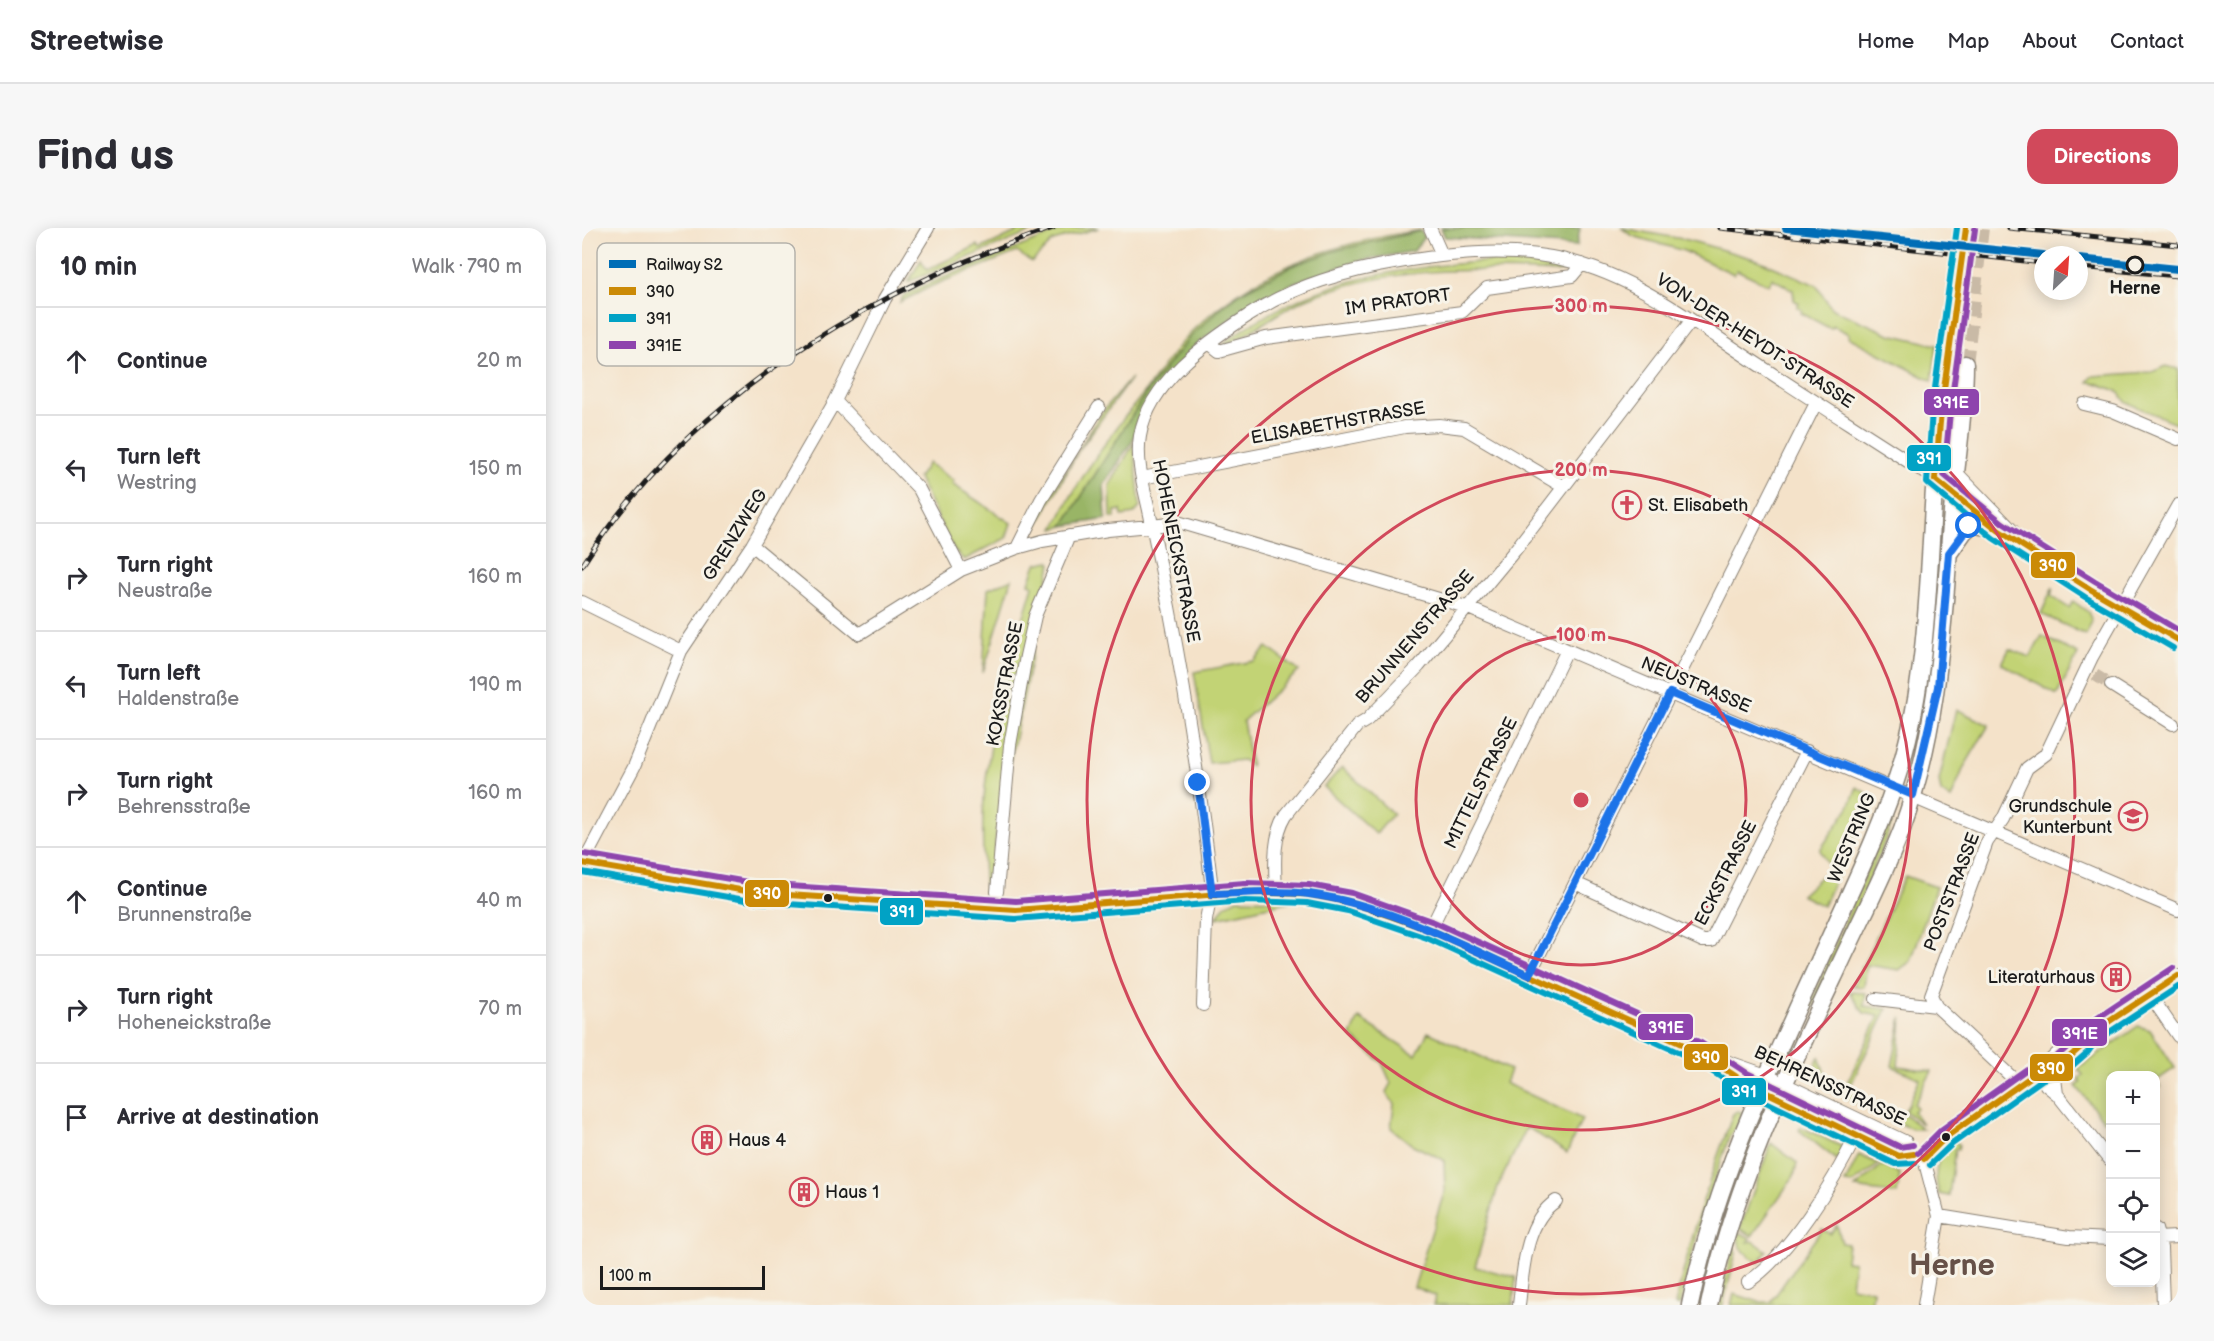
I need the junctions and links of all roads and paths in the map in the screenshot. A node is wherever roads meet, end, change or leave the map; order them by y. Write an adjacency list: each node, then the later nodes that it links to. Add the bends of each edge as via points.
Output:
1 (928, 228): 7 (street, GRENZWEG, via 885,299)
2 (1430, 228): 3 (street)
3 (1442, 255): 4 (street, VON-DER-HEYDT-STRASSE, via 1512,252); 6 (street, HOHENEICKSTRASSE, via 1354,269 1301,287 1263,306)
4 (1582, 264): 5 (street, VON-DER-HEYDT-STRASSE, via 1633,284); 6 (street, IM PRATORT, via 1572,276 1487,288 1461,312 1266,338 1219,351)
5 (1691, 321): 8 (street, VON-DER-HEYDT-STRASSE); 15 (street, BRUNNENSTRASSE)
6 (1209, 343): 13 (street, HOHENEICKSTRASSE, via 1151,404 1139,440)
7 (835, 401): 21 (street, GRENZWEG); 25 (street, via 919,489)
8 (1816, 403): 14 (street, VON-DER-HEYDT-STRASSE); 33 (street)
9 (2084, 404): 11 (street, via 2113,411)
10 (1099, 407): 22 (street, via 1041,500)
11 (2178, 439)
12 (1955, 471): 14 (main road, WESTRING, via 1957,363 1941,411); 16 (main road, WESTRING); 24 (street, VON-DER-HEYDT-STRASSE, via 2001,522)
13 (1142, 478): 15 (street, ELISABETHSTRASSE, via 1439,424 1472,433); 18 (street, HOHENEICKSTRASSE)
14 (1935, 479): 16 (street, VON-DER-HEYDT-STRASSE); 36 (main road, WESTRING, via 1921,665)
15 (1562, 486): 27 (street, BRUNNENSTRASSE)
16 (1953, 494): 19 (street, VON-DER-HEYDT-STRASSE); 23 (main road, WESTRING)
17 (2178, 505): 28 (street, POSTSTRASSE)
18 (1152, 524): 20 (street); 27 (street, NEUSTRASSE, via 1181,524); 43 (street, HOHENEICKSTRASSE, via 1184,688)
19 (1998, 530): 23 (main road, via 1973,524); 24 (street, VON-DER-HEYDT-STRASSE)
20 (1069, 536): 22 (street); 41 (street, KOKSSTRASSE, via 1035,616 1026,656 1010,745)
21 (752, 545): 25 (street, via 859,634); 30 (street, GRENZWEG)
22 (1017, 548): 25 (street)
23 (1949, 553): 37 (main road, WESTRING, via 1938,687)
24 (2043, 558): 28 (street, VON-DER-HEYDT-STRASSE)
25 (961, 570)
26 (582, 602): 30 (street)
27 (1466, 607): 31 (street, NEUSTRASSE); 42 (street, BRUNNENSTRASSE, via 1419,666 1357,726 1286,815 1275,854)
28 (2119, 607): 29 (street, VON-DER-HEYDT-STRASSE); 38 (street, POSTSTRASSE, via 2091,673 2046,754 2027,768)
29 (2178, 640)
30 (681, 651): 39 (street, GRENZWEG, via 634,767)
31 (1566, 652): 33 (street, NEUSTRASSE); 45 (street, MITTELSTRASSE)
32 (2111, 685): 34 (street)
33 (1670, 693): 35 (street, NEUSTRASSE); 40 (street)
34 (2173, 724)
35 (1808, 752): 36 (street, NEUSTRASSE); 40 (street, ECKSTRASSE, via 1711,941 1703,941)
36 (1894, 788): 37 (street, NEUSTRASSE); 56 (main road, WESTRING)
37 (1913, 795): 38 (street, NEUSTRASSE); 58 (main road, WESTRING, via 1877,886)
38 (1995, 831): 44 (street, NEUSTRASSE); 51 (street, POSTSTRASSE, via 1987,842 1931,995)
39 (582, 864): 43 (street, via 758,893 1016,910)
40 (1575, 883): 46 (street)
41 (997, 892)
42 (1276, 892): 43 (street); 45 (street, BEHRENSSTRASSE, via 1350,902)
43 (1212, 894): 50 (street, HOHENEICKSTRASSE, via 1206,920)
44 (2178, 910)
45 (1430, 930): 46 (street, BEHRENSSTRASSE)
46 (1529, 975): 56 (street, BEHRENSSTRASSE, via 1697,1052 1743,1065)
47 (2178, 976): 48 (street)
48 (2150, 995): 52 (street); 53 (street)
49 (1876, 999): 51 (street)
50 (1203, 1005)
51 (1936, 1006): 57 (street)
52 (2090, 1034): 54 (street); 55 (street, via 2066,1045)
53 (2178, 1036)
54 (2059, 1066): 55 (street); 59 (street, via 2055,1078)
55 (2039, 1071): 57 (street); 59 (street, via 2046,1085)
56 (1763, 1082): 58 (street, BEHRENSSTRASSE); 71 (main road, WESTRING, via 1725,1177)
57 (2019, 1084): 62 (street)
58 (1781, 1091): 60 (street, BEHRENSSTRASSE); 62 (street, BEHRENSSTRASSE, via 1905,1142); 72 (main road, WESTRING, via 1736,1207)
59 (2057, 1094): 61 (street)
60 (1856, 1136): 62 (street, BEHRENSSTRASSE, via 1899,1156); 69 (street, via 1808,1215 1767,1269)
61 (2106, 1156)
62 (1919, 1157): 64 (street)
63 (1556, 1201): 70 (street, via 1544,1210 1536,1224)
64 (1939, 1216): 67 (street, via 2069,1237); 73 (street)
65 (2160, 1235): 66 (street)
66 (2178, 1237)
67 (2106, 1239)
68 (2160, 1275): 74 (street)
69 (1748, 1282)
70 (1518, 1305)
71 (1690, 1305)
72 (1709, 1305)
73 (1924, 1305)
74 (2163, 1305)

